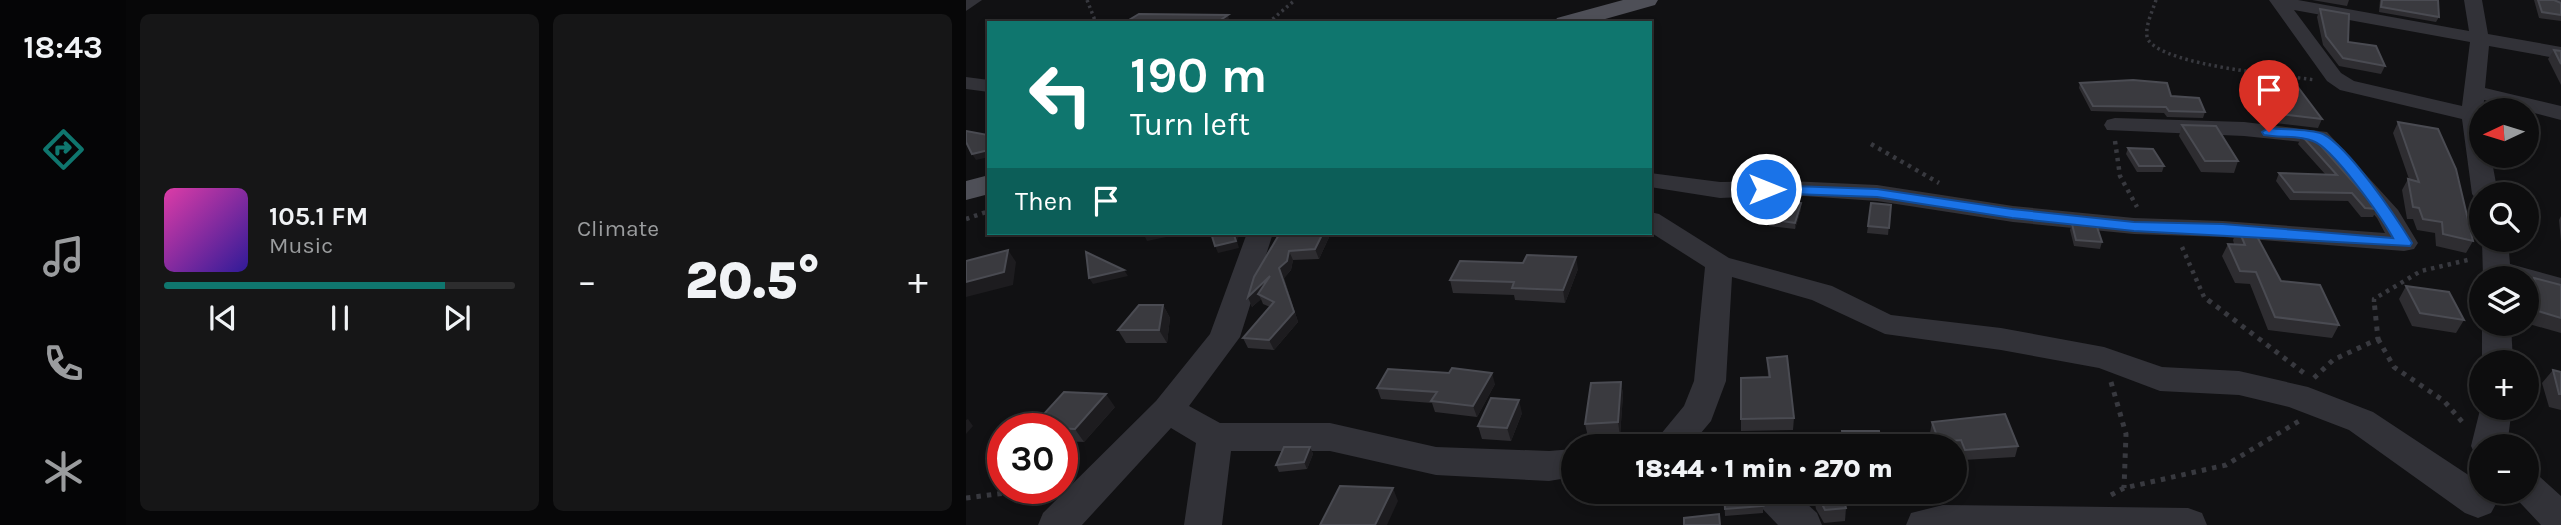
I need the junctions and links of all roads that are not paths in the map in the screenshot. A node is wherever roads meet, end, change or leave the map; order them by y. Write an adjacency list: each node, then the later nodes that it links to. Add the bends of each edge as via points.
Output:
1 (973, 0): 5 (street)
2 (1647, 0): 6 (main road)
3 (2473, 0): 7 (street)
4 (2279, 1): 7 (street); 14 (street, via 2334,77 2347,86)
5 (966, 6)
6 (1572, 21)
7 (2480, 40): 8 (street); 11 (street)
8 (2561, 53)
9 (966, 83): 10 (street)
10 (987, 86)
11 (2474, 91): 12 (street); 13 (street)
12 (2473, 98)
13 (2561, 113)
14 (2469, 114)
15 (2115, 125): 16 (street, via 2244,129 2319,137 2389,216 2404,243 2151,227 1877,193 1720,190)
16 (1652, 180)
17 (987, 185): 18 (main road)
18 (966, 191)
19 (1652, 221): 21 (street)
20 (1259, 235): 24 (street, via 1224,337)
21 (1719, 264): 25 (street, via 1710,381 1699,412); 28 (street, via 1822,293 1885,324 2104,358 2160,379 2239,383 2295,396 2361,421)
22 (2539, 283): 23 (street)
23 (2561, 287)
24 (1168, 410): 26 (street); 32 (street)
25 (1680, 434)
26 (1215, 437): 27 (street, via 1330,437 1436,461); 33 (street)
27 (1561, 464)
28 (2469, 496)
29 (2539, 499): 31 (street)
30 (1782, 504): 34 (street)
31 (2561, 520)
32 (1057, 525)
33 (1203, 525)
34 (1802, 525)
35 (1924, 525): 36 (street, via 1943,521)
36 (2188, 525)

